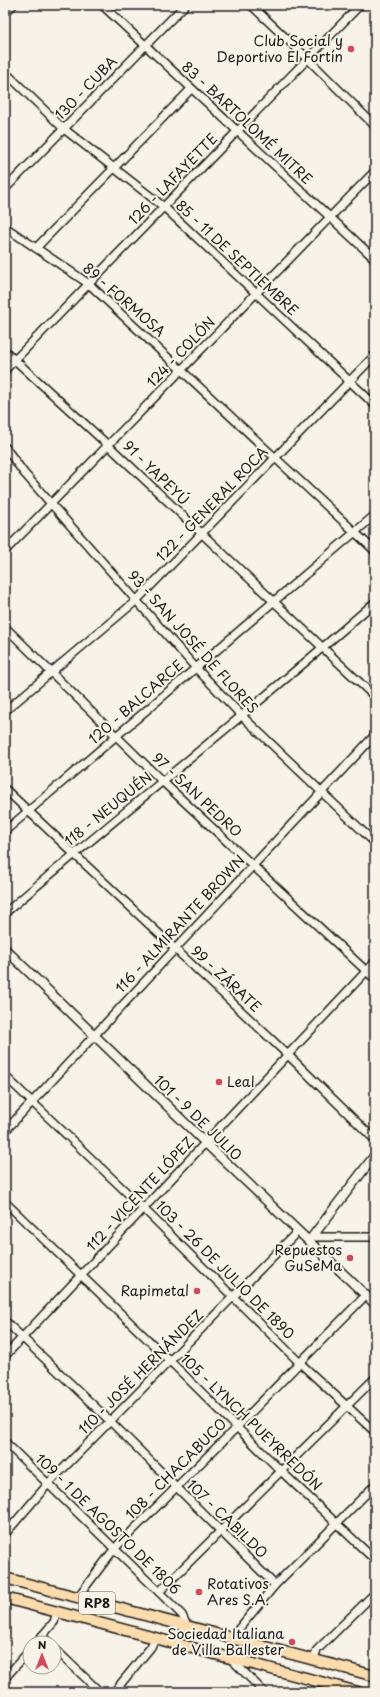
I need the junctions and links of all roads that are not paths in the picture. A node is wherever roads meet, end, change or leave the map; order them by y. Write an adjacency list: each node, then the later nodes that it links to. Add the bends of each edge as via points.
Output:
1 (13, 5): 6 (street)
2 (102, 5): 7 (street, 83 - BARTOLOMÉ MITRE)
3 (185, 5): 7 (street, 130 - CUBA)
4 (251, 5): 8 (street)
5 (360, 5): 8 (street, 126 - LAFAYETTE)
6 (5, 13)
7 (145, 46): 10 (street, 83 - BARTOLOMÉ MITRE); 12 (street, 130 - CUBA)
8 (308, 59): 11 (street); 13 (street, 126 - LAFAYETTE)
9 (5, 72): 12 (street, 85 - 11 DE SEPTIEMBRE)
10 (191, 89): 13 (street, 83 - BARTOLOMÉ MITRE); 14 (street)
11 (375, 126)
12 (64, 129): 14 (street, 85 - 11 DE SEPTIEMBRE); 16 (street, 130 - CUBA)
13 (237, 132): 17 (street, 126 - LAFAYETTE); 18 (street, 83 - BARTOLOMÉ MITRE)
14 (113, 169): 17 (street, 85 - 11 DE SEPTIEMBRE); 20 (street)
15 (375, 172): 18 (street, 124 - COLÓN)
16 (5, 189)
17 (164, 207): 22 (street, 126 - LAFAYETTE); 23 (street, 85 - 11 DE SEPTIEMBRE)
18 (330, 218): 21 (street, 83 - BARTOLOMÉ MITRE); 23 (street, 124 - COLÓN)
19 (5, 227): 20 (street, 89 - FORMOSA)
20 (36, 248): 22 (street, 89 - FORMOSA)
21 (375, 259)
22 (89, 284): 26 (street, 126 - LAFAYETTE); 28 (street, 89 - FORMOSA)
23 (256, 294): 28 (street, 124 - COLÓN); 29 (street, 85 - 11 DE SEPTIEMBRE)
24 (5, 351): 26 (street, 91 - YAPEYÚ)
25 (375, 355): 29 (street, 122 - GENERAL ROCA)
26 (15, 360): 27 (street, 126 - LAFAYETTE); 31 (street, 91 - YAPEYÚ)
27 (5, 370)
28 (182, 370): 31 (street, 124 - COLÓN); 33 (street, 89 - FORMOSA)
29 (349, 381): 30 (street, 85 - 11 DE SEPTIEMBRE); 33 (street, 122 - GENERAL ROCA)
30 (375, 405)
31 (108, 446): 34 (street, 124 - COLÓN); 37 (street, 91 - YAPEYÚ)
32 (5, 447): 34 (street, 93 - SAN JOSÉ DE FLORES, via 24,473)
33 (276, 458): 36 (street, 89 - FORMOSA); 37 (street, 122 - GENERAL ROCA)
34 (52, 503): 38 (street, 124 - COLÓN); 40 (street, 93 - SAN JOSÉ DE FLORES)
35 (375, 514): 36 (street, 120 - BALCARCE)
36 (355, 532): 39 (street, 89 - FORMOSA); 41 (street, 120 - BALCARCE)
37 (201, 534): 40 (street, 122 - GENERAL ROCA); 41 (street, 91 - YAPEYÚ)
38 (5, 551)
39 (375, 551)
40 (137, 600): 45 (street, 93 - SAN JOSÉ DE FLORES); 46 (street, 122 - GENERAL ROCA)
41 (273, 602): 44 (street, 91 - YAPEYÚ); 45 (street, 120 - BALCARCE)
42 (375, 602): 44 (street, 118 - NEUQUÉN)
43 (5, 627): 46 (street, 97 - SAN PEDRO)
44 (323, 648): 47 (street, 91 - YAPEYÚ); 49 (street, 118 - NEUQUÉN)
45 (196, 667): 49 (street, 93 - SAN JOSÉ DE FLORES); 51 (street, 120 - BALCARCE)
46 (50, 672): 48 (street, 122 - GENERAL ROCA); 51 (street, 97 - SAN PEDRO)
47 (375, 697)
48 (5, 711)
49 (242, 716): 52 (street, 118 - NEUQUÉN); 54 (street, 93 - SAN JOSÉ DE FLORES)
50 (375, 735): 54 (street, 116 - ALMIRANTE BROWN)
51 (116, 736): 52 (street, 97 - SAN PEDRO); 55 (street, 120 - BALCARCE)
52 (163, 782): 58 (street, 118 - NEUQUÉN); 59 (street, 97 - SAN PEDRO)
53 (5, 789): 55 (street, 99 - ZÁRATE)
54 (320, 792): 57 (street, 93 - SAN JOSÉ DE FLORES); 59 (street, 116 - ALMIRANTE BROWN)
55 (28, 811): 56 (street, 120 - BALCARCE); 58 (street, 99 - ZÁRATE)
56 (5, 831)
57 (375, 843)
58 (74, 854): 60 (street, 118 - NEUQUÉN); 61 (street, 99 - ZÁRATE)
59 (252, 865): 61 (street, 116 - ALMIRANTE BROWN); 64 (street, 97 - SAN PEDRO)
60 (5, 913)
61 (174, 948): 66 (street, 116 - ALMIRANTE BROWN); 67 (street, 99 - ZÁRATE)
62 (5, 949): 66 (street, 101 - 9 DE JULIO)
63 (375, 962): 64 (street, 112 - VICENTE LÓPEZ)
64 (367, 971): 65 (street, 97 - SAN PEDRO); 67 (street, 112 - VICENTE LÓPEZ)
65 (375, 979)
66 (94, 1036): 69 (street, 116 - ALMIRANTE BROWN); 72 (street, 101 - 9 DE JULIO)
67 (288, 1055): 71 (street, 99 - ZÁRATE); 72 (street, 112 - VICENTE LÓPEZ)
68 (5, 1076): 69 (street, 103 - 26 DE JULIO DE 1890)
69 (32, 1101): 70 (street, 116 - ALMIRANTE BROWN); 75 (street, 103 - 26 DE JULIO DE 1890)
70 (5, 1131)
71 (375, 1140)
72 (205, 1143): 75 (street, 112 - VICENTE LÓPEZ); 76 (street, 101 - 9 DE JULIO)
73 (375, 1155): 78 (street)
74 (5, 1202): 79 (street, 105 - LYNCH PUEYRREDÓN)
75 (144, 1209): 79 (street, 112 - VICENTE LÓPEZ); 81 (street, 103 - 26 DE JULIO DE 1890)
76 (298, 1231): 78 (street, 101 - 9 DE JULIO); 81 (street, 110 - JOSÉ HERNÁNDEZ)
77 (375, 1237): 78 (street)
78 (311, 1239): 80 (street, 101 - 9 DE JULIO)
79 (81, 1276): 84 (street, 112 - VICENTE LÓPEZ); 86 (street, 105 - LYNCH PUEYRREDÓN)
80 (366, 1295): 82 (street, 101 - 9 DE JULIO); 87 (street, 108 - CHACABUCO)
81 (233, 1297): 86 (street, 110 - JOSÉ HERNÁNDEZ); 87 (street, 103 - 26 DE JULIO DE 1890)
82 (375, 1304)
83 (5, 1321): 84 (street, 107 - CABILDO)
84 (22, 1337): 85 (street, 112 - VICENTE LÓPEZ); 90 (street, 107 - CABILDO)
85 (5, 1356)
86 (170, 1361): 90 (street, 110 - JOSÉ HERNÁNDEZ); 91 (street, 105 - LYNCH PUEYRREDÓN)
87 (300, 1363): 89 (street, 103 - 26 DE JULIO DE 1890); 91 (street, 108 - CHACABUCO)
88 (375, 1378): 89 (street)
89 (347, 1406): 92 (street, 103 - 26 DE JULIO DE 1890); 94 (street)
90 (110, 1421): 95 (street, 110 - JOSÉ HERNÁNDEZ); 97 (street, 107 - CABILDO)
91 (237, 1426): 94 (street, 105 - LYNCH PUEYRREDÓN); 97 (street, 108 - CHACABUCO)
92 (375, 1432)
93 (5, 1442): 95 (street, 109 - 1 DE AGOSTO DE 1806)
94 (281, 1471): 98 (street, 105 - LYNCH PUEYRREDÓN); 99 (street)
95 (48, 1484): 100 (street, 110 - JOSÉ HERNÁNDEZ); 101 (street, 109 - 1 DE AGOSTO DE 1806)
96 (375, 1485): 98 (street)
97 (176, 1487): 99 (street, 107 - CABILDO); 101 (street, 108 - CHACABUCO)
98 (337, 1523): 102 (street, 105 - LYNCH PUEYRREDÓN); 104 (street)
99 (221, 1530): 104 (street, 107 - CABILDO); 105 (street)
100 (5, 1534)
101 (115, 1548): 105 (street, 109 - 1 DE AGOSTO DE 1806); 108 (street, 108 - CHACABUCO)
102 (375, 1560)
103 (5, 1578): 108 (main road, RP8)
104 (275, 1585): 113 (street, via 237,1631)
105 (159, 1592): 110 (street, 109 - 1 DE AGOSTO DE 1806, via 182,1615)
106 (375, 1593): 116 (street, via 317,1650)
107 (5, 1598): 109 (main road, RP8)
108 (77, 1598): 110 (main road, RP8)
109 (57, 1612): 111 (street, via 56,1618); 112 (main road, RP8)
110 (188, 1628): 113 (main road, RP8)
111 (43, 1635)
112 (155, 1638): 117 (main road, RP8); 121 (street, via 151,1647)
113 (234, 1640): 116 (main road, RP8)
114 (62, 1656): 120 (street)
115 (22, 1659): 119 (street)
116 (314, 1659): 118 (main road, RP8)
117 (232, 1660): 122 (street); 123 (main road, RP8)
118 (375, 1676)
119 (5, 1678)
120 (100, 1692)
121 (114, 1692)
122 (263, 1692)
123 (358, 1692)

